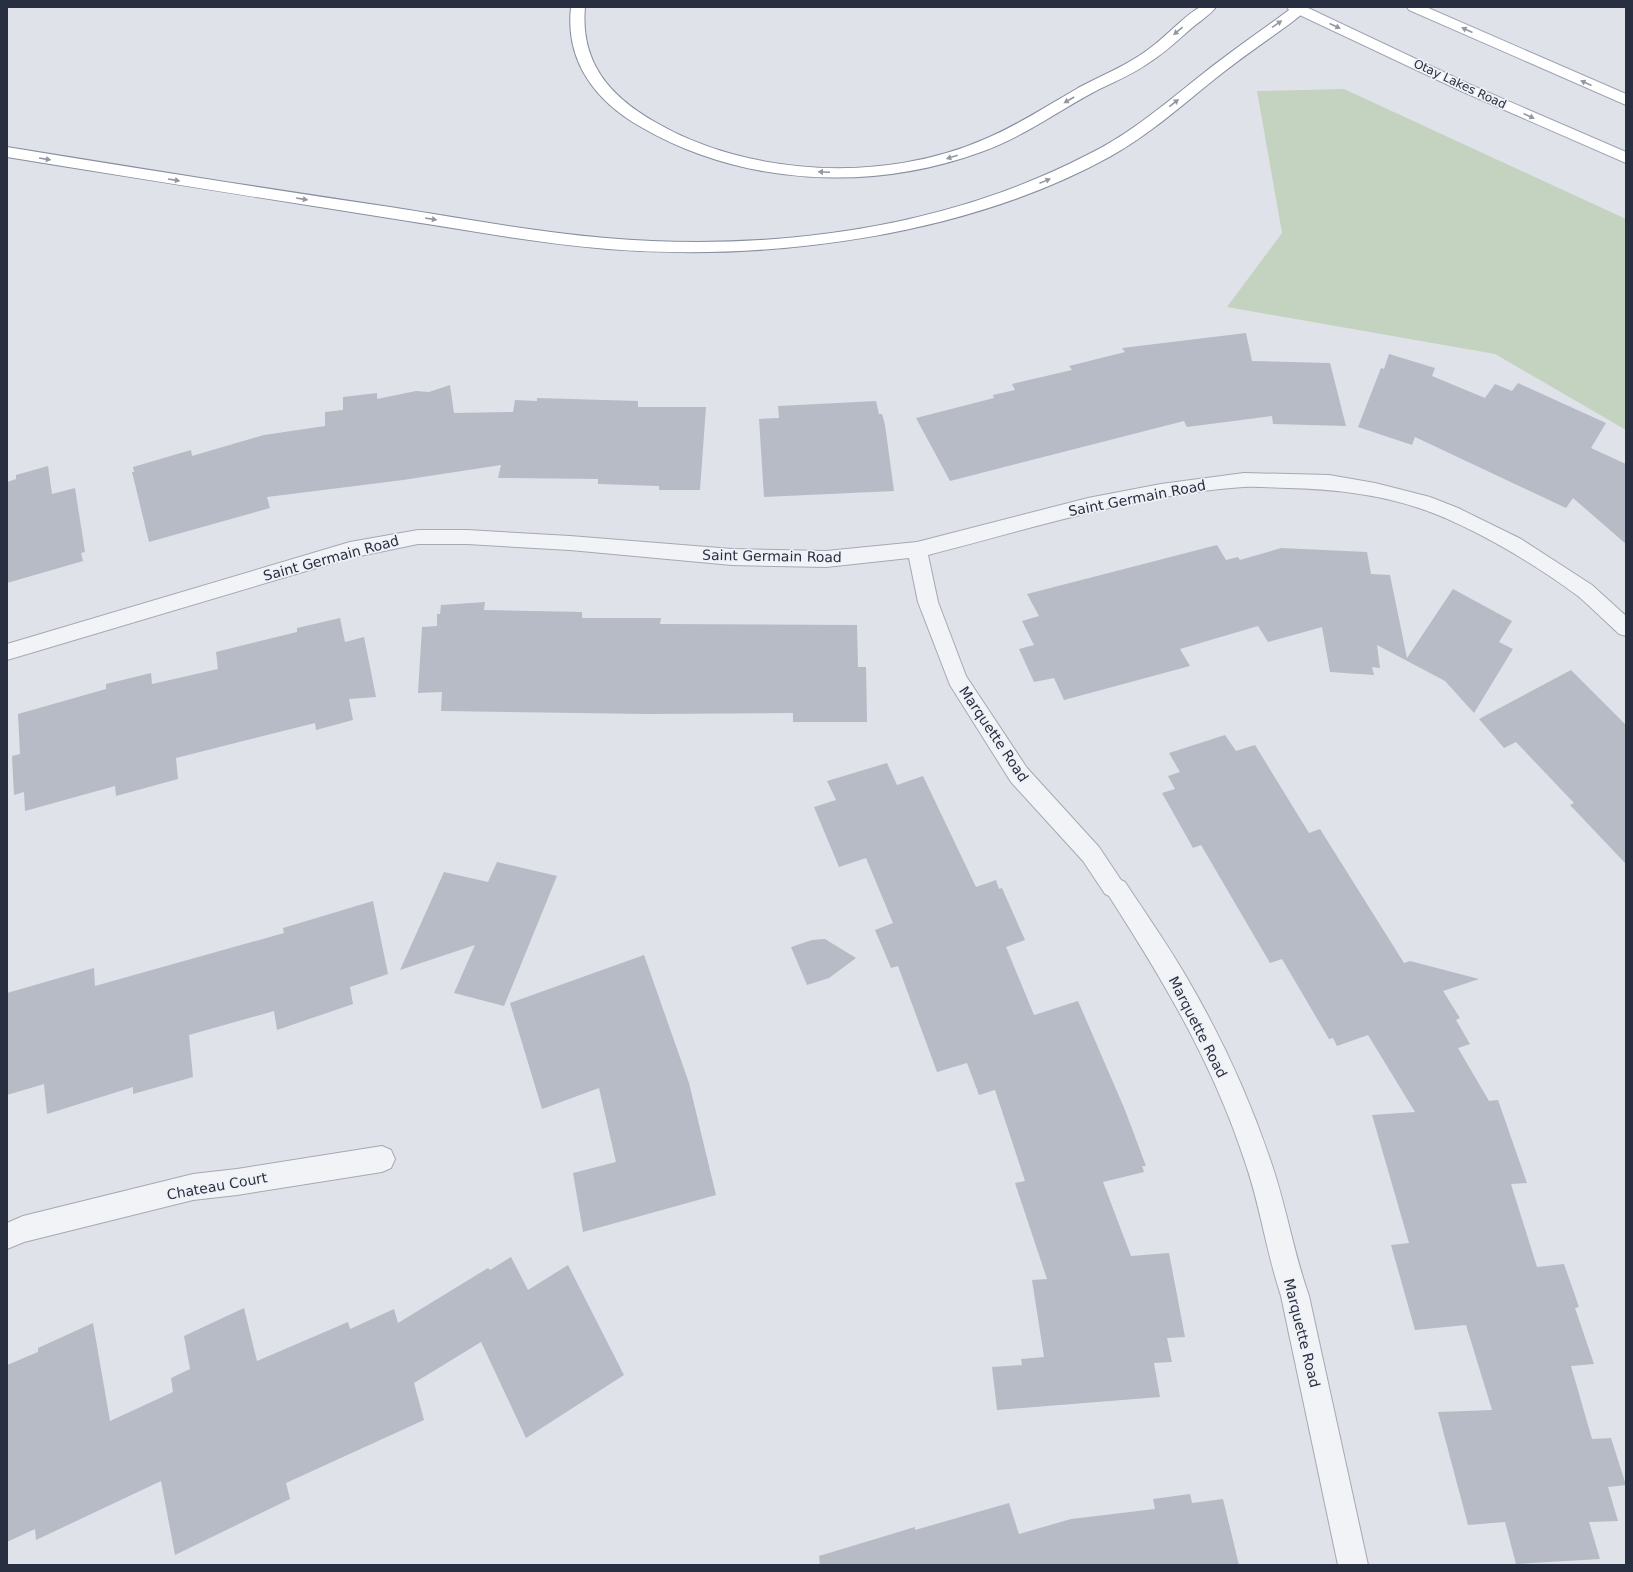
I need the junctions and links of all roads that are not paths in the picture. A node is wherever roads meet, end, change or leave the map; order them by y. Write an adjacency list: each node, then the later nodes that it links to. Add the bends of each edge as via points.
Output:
1 (578, 7): 2 (main road, one-way to 1, via 1145,59 997,141 949,158 863,172 771,168 742,162 689,146 644,124 609,96 586,65 576,33)
2 (1209, 7)
3 (1414, 7): 5 (main road, one-way to 3)
4 (1298, 8): 6 (main road, one-way to 4, via 566,239 662,246 745,246 790,242 878,229 940,216 982,204 1059,176 1125,142); 7 (main road, Otay Lakes Road, one-way to 7, via 1466,88)
5 (1626, 100)
6 (7, 152)
7 (1626, 158)
8 (917, 550): 9 (street, Saint Germain Road, via 1088,505 1161,491 1244,480 1329,482 1423,502 1507,540 1585,591); 10 (street, Saint Germain Road, via 826,559 725,556 521,540 418,537 350,550); 13 (street, Marquette Road, via 928,602 957,679 1019,775 1069,829 1117,889 1186,998 1238,1110 1265,1181 1288,1278 1295,1296)
9 (1626, 628)
10 (7, 652)
11 (382, 1160): 12 (street, Chateau Court, via 193,1187 23,1229)
12 (7, 1236)
13 (1353, 1565)

